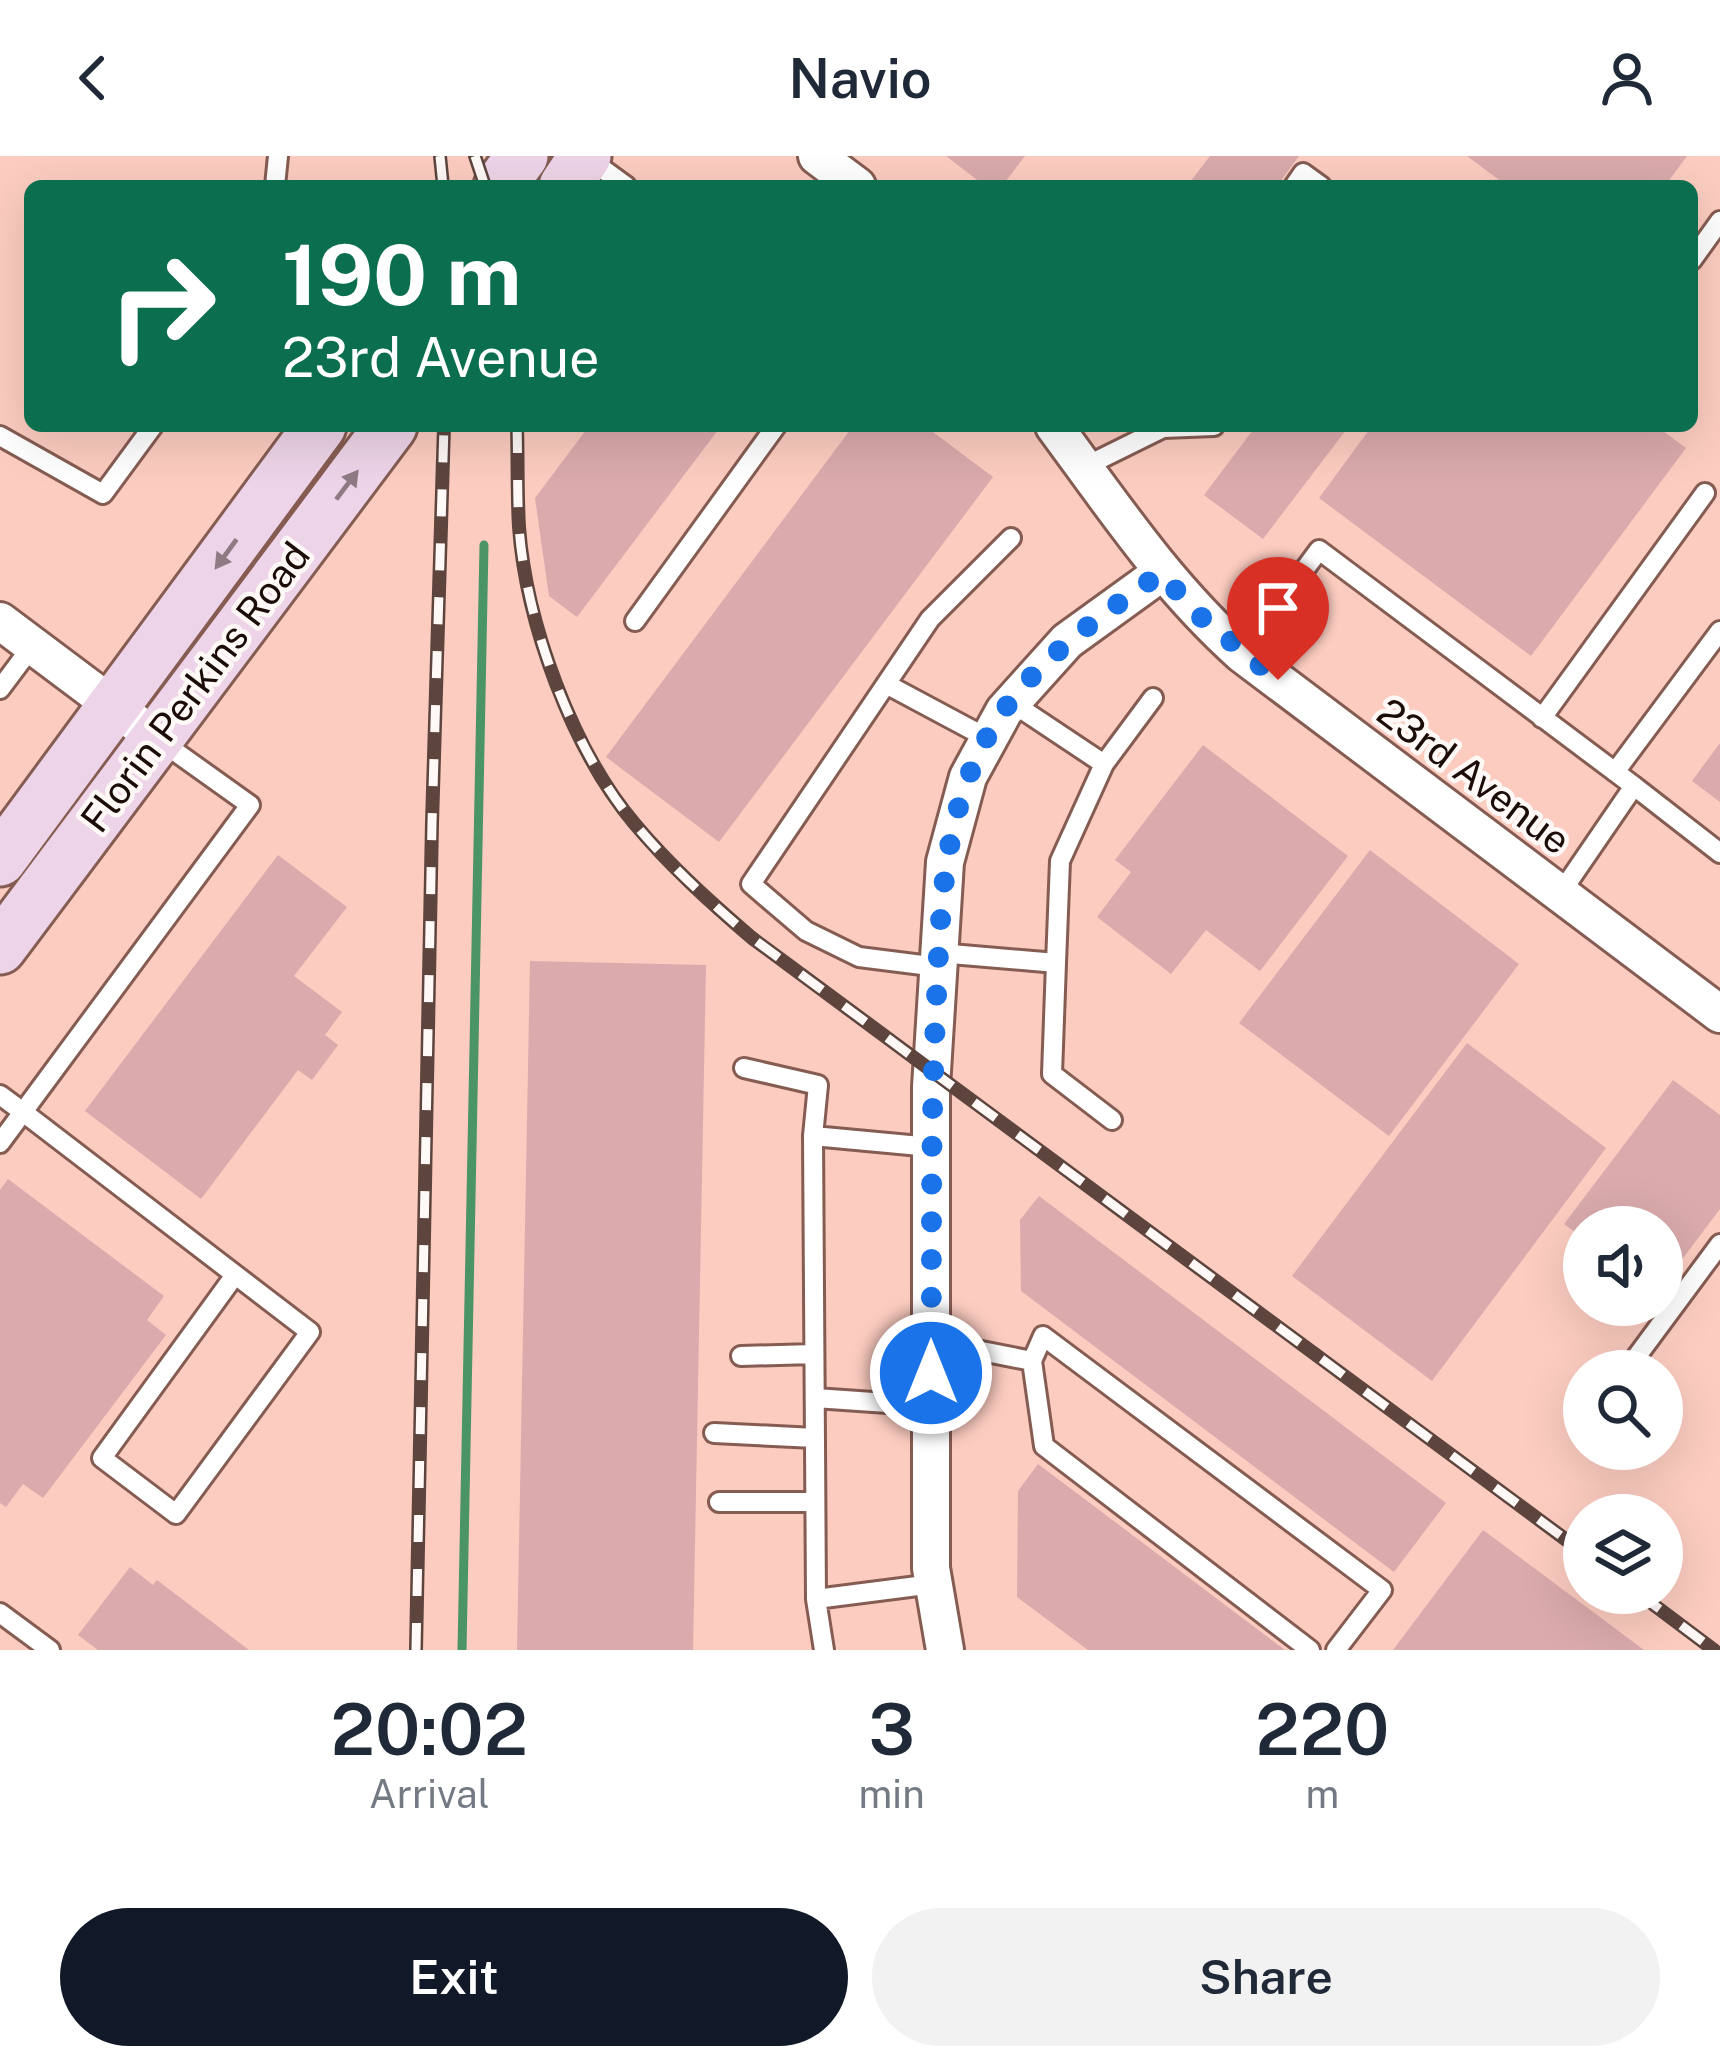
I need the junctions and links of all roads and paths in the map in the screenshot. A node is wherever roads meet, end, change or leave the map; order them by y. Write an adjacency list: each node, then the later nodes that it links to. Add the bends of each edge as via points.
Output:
1 (585, 156): 3 (lane)
2 (817, 156): 4 (street)
3 (618, 180)
4 (849, 180)
5 (1720, 221): 6 (lane)
6 (1698, 252)
7 (149, 432): 13 (lane, via 103,494)
8 (316, 432): 27 (main road, Florin Perkins Road, one-way to 27)
9 (386, 432): 29 (main road, Florin Perkins Road, one-way to 9)
10 (772, 432): 19 (lane)
11 (1058, 432): 14 (street, 23rd Avenue)
12 (1153, 432): 14 (lane)
13 (0, 436)
14 (1084, 467): 17 (street, 23rd Avenue)
15 (1705, 494): 28 (lane)
16 (1011, 538): 23 (lane, via 930,619)
17 (1161, 573): 22 (street, 23rd Avenue); 26 (street, via 1066,641)
18 (0, 621): 21 (street)
19 (635, 621)
20 (1720, 631): 32 (lane)
21 (33, 645): 24 (lane); 27 (street)
22 (1242, 654): 28 (lane, via 1319,550); 36 (street, 23rd Avenue)
23 (886, 684): 30 (lane); 38 (lane, via 752,884 806,931 860,957)
24 (0, 689)
25 (1153, 698): 31 (lane)
26 (1011, 702): 30 (street); 31 (lane)
27 (114, 707): 29 (street); 35 (main road, Florin Perkins Road)
28 (1542, 718): 32 (lane)
29 (156, 738): 37 (main road, Florin Perkins Road); 43 (lane, via 250,805)
30 (987, 738): 38 (street, via 954,819)
31 (1105, 764): 39 (lane, via 1060,861)
32 (1615, 772): 33 (lane)
33 (1634, 786): 34 (lane); 36 (lane)
34 (1720, 853)
35 (0, 860)
36 (1560, 893): 40 (street, 23rd Avenue)
37 (0, 948)
38 (938, 960): 39 (lane); 47 (street)
39 (1056, 963): 44 (lane, via 1052,1074)
40 (1720, 1014)
41 (744, 1068): 45 (lane, via 818,1085)
42 (0, 1095): 43 (lane)
43 (22, 1112): 46 (lane); 49 (lane)
44 (1112, 1120)
45 (813, 1136): 47 (lane); 52 (lane)
46 (0, 1143)
47 (932, 1147): 50 (street)
48 (1720, 1244): 51 (lane)
49 (236, 1275): 49 (lane, via 310,1332 176,1514 102,1458)
50 (932, 1341): 54 (lane); 56 (street)
51 (1642, 1350)
52 (814, 1354): 53 (lane); 55 (lane)
53 (740, 1356)
54 (1032, 1361): 67 (lane, via 1044,1446); 68 (lane, via 1043,1336 1382,1590)
55 (815, 1398): 56 (lane); 58 (lane)
56 (931, 1406): 61 (street)
57 (714, 1433): 58 (lane)
58 (815, 1438): 60 (lane)
59 (718, 1502): 60 (lane)
60 (815, 1502): 62 (lane)
61 (933, 1584): 62 (lane); 66 (street)
62 (816, 1599): 65 (lane)
63 (0, 1613): 64 (lane)
64 (50, 1650)
65 (824, 1650)
66 (945, 1650)
67 (1310, 1650)
68 (1336, 1650)

